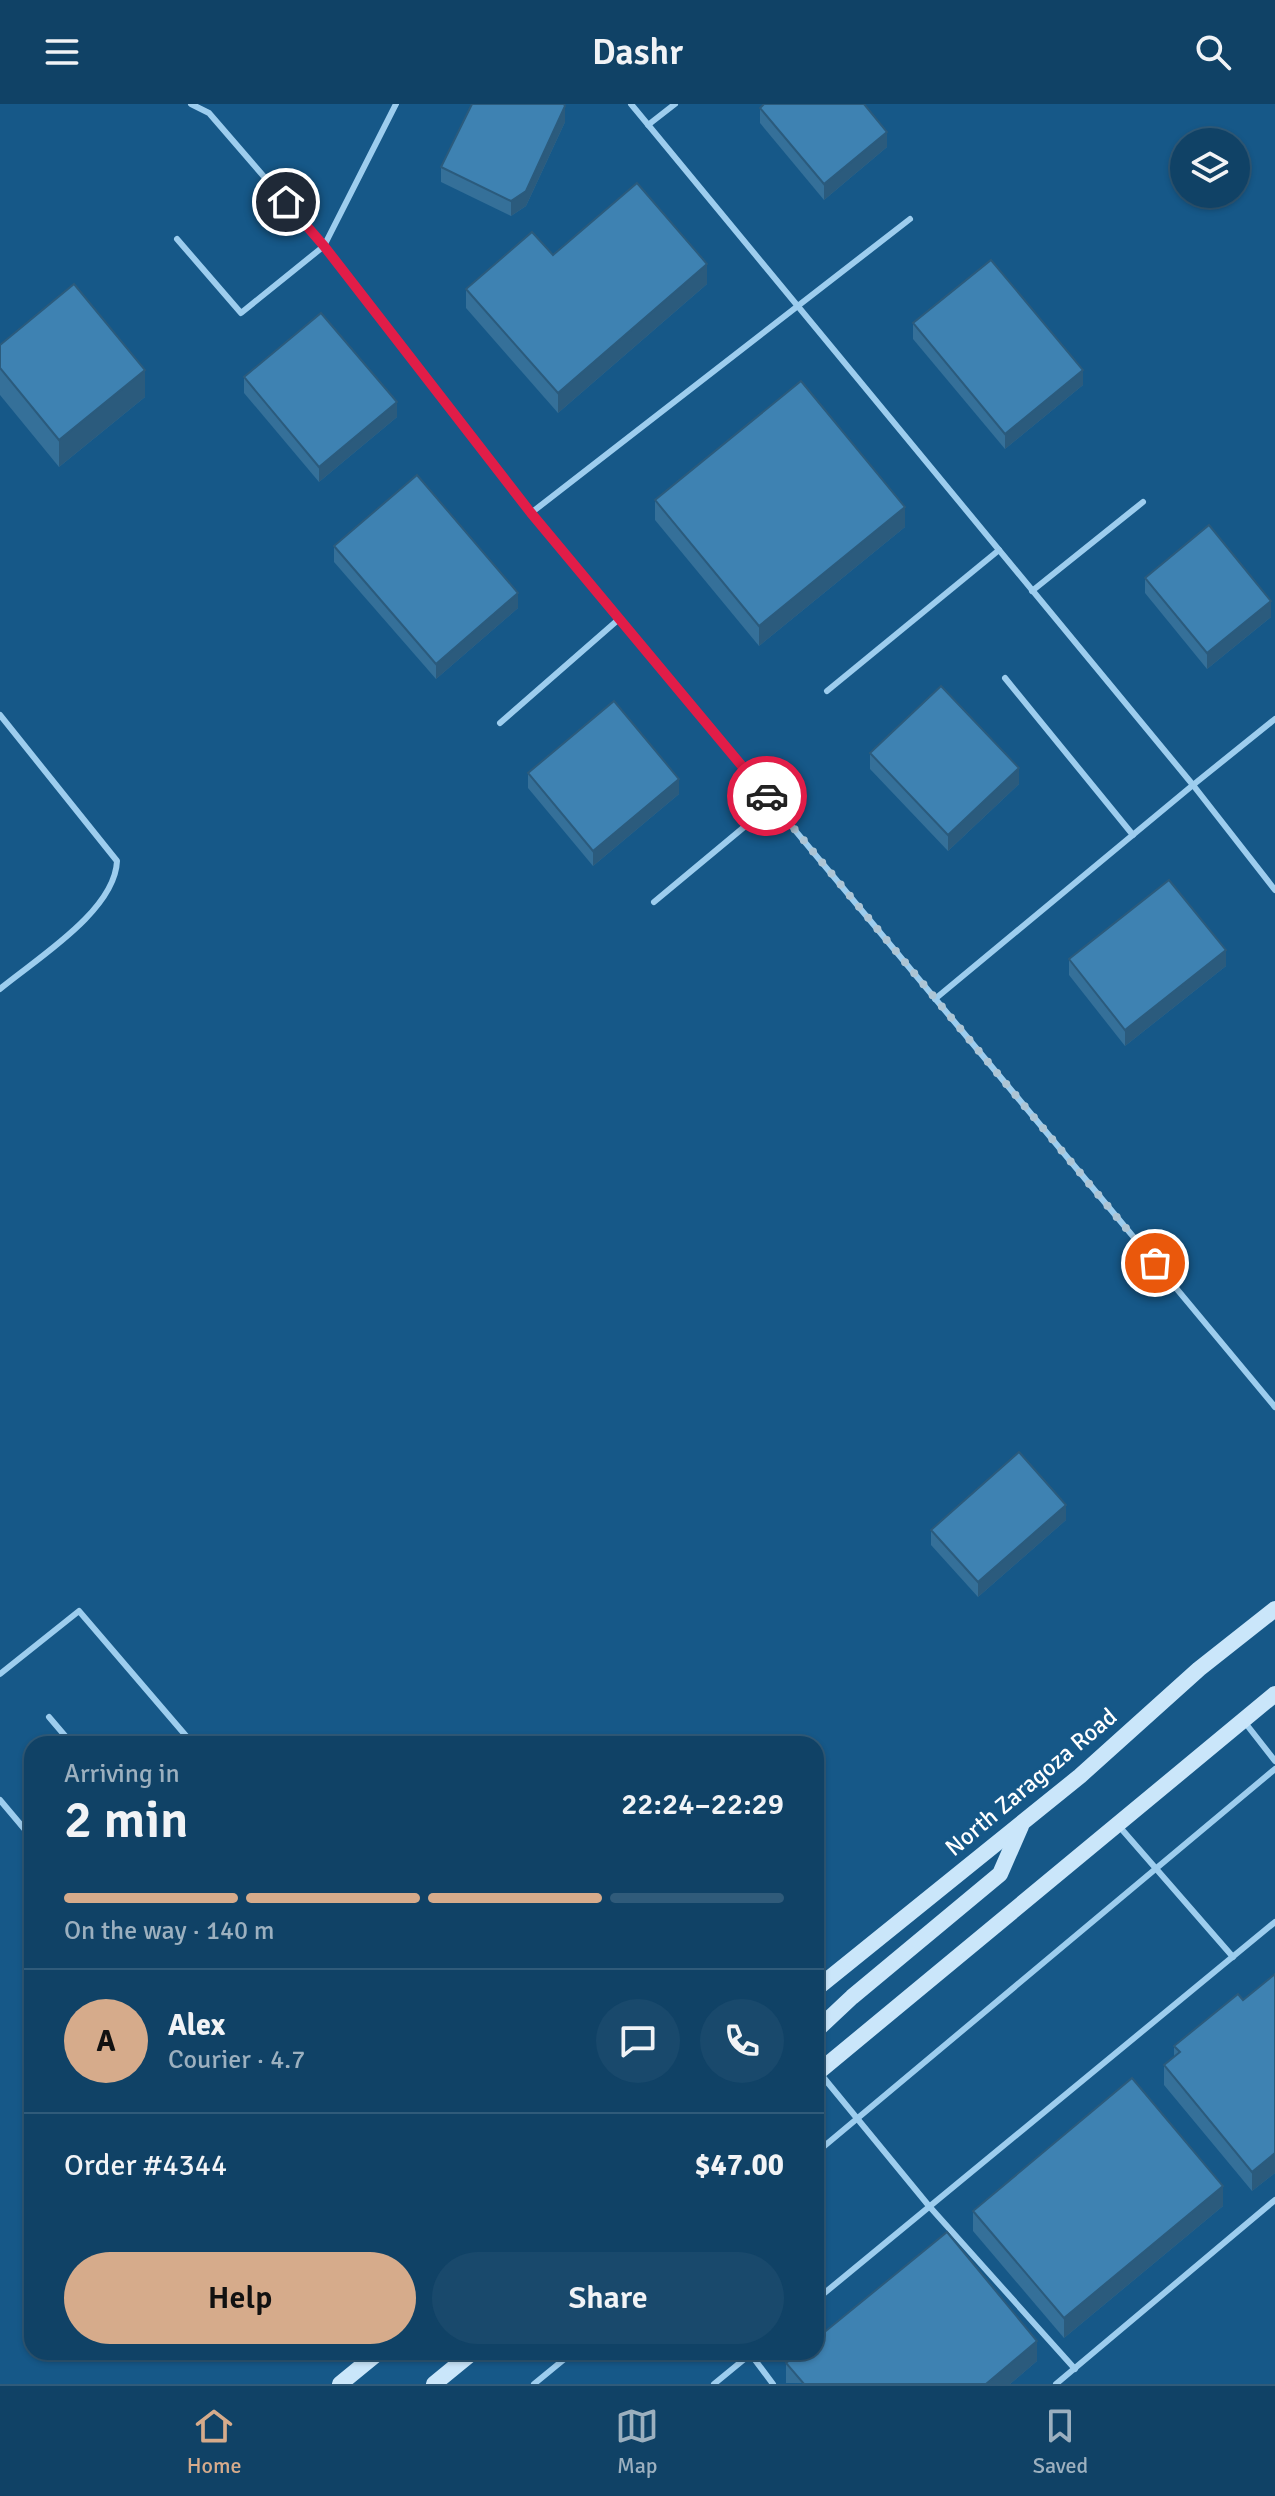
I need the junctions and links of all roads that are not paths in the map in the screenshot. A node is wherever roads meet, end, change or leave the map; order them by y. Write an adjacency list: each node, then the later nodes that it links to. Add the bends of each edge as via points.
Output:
1 (191, 104): 8 (lane, via 209,113)
2 (396, 104): 8 (lane)
3 (631, 104): 5 (lane)
4 (675, 104): 5 (lane)
5 (648, 125): 9 (lane)
6 (910, 219): 9 (lane)
7 (177, 239): 8 (lane, via 241,313)
8 (324, 246): 11 (lane)
9 (797, 305): 11 (lane); 12 (lane)
10 (1143, 502): 13 (lane)
11 (531, 513): 14 (lane)
12 (999, 550): 13 (lane); 16 (lane)
13 (1032, 591): 20 (lane)
14 (619, 619): 19 (lane); 21 (lane)
15 (1005, 678): 22 (lane)
16 (827, 691)
17 (0, 715): 25 (lane, via 117,861 117,873 87,918)
18 (1275, 719): 20 (lane)
19 (500, 723)
20 (1193, 785): 22 (lane); 23 (lane)
21 (773, 803): 24 (lane); 26 (lane)
22 (1133, 835): 26 (lane)
23 (1275, 890)
24 (654, 902)
25 (0, 989)
26 (935, 999): 27 (lane)
27 (1275, 1407)
28 (1275, 1609): 38 (main road, North Zaragoza Road)
29 (0, 1674): 34 (lane, via 79,1611)
30 (1275, 1694): 32 (main road)
31 (49, 1717): 33 (lane)
32 (1243, 1720): 35 (lane); 39 (main road)
33 (65, 1736)
34 (186, 1736)
35 (1275, 1761)
36 (1275, 1769): 41 (lane)
37 (0, 1800): 40 (lane)
38 (1024, 1821): 44 (main road, North Zaragoza Road); 45 (main road, via 1000,1874)
39 (1118, 1825): 41 (lane); 46 (main road)
40 (24, 1828)
41 (1157, 1869): 43 (lane); 48 (lane)
42 (1275, 1922): 43 (lane)
43 (1233, 1957): 51 (lane)
44 (824, 1983)
45 (824, 2023)
46 (824, 2068)
47 (824, 2080): 48 (lane)
48 (857, 2120): 49 (lane); 51 (lane)
49 (824, 2147)
50 (1275, 2200): 58 (lane)
51 (929, 2206): 52 (lane); 58 (lane)
52 (824, 2293)
53 (369, 2360): 60 (main road)
54 (465, 2360): 59 (main road)
55 (563, 2360): 61 (lane)
56 (743, 2360): 62 (lane)
57 (756, 2360): 63 (lane)
58 (1075, 2369): 64 (lane)
59 (445, 2381)
60 (340, 2384)
61 (534, 2384)
62 (714, 2384)
63 (773, 2384)
64 (1056, 2384)

